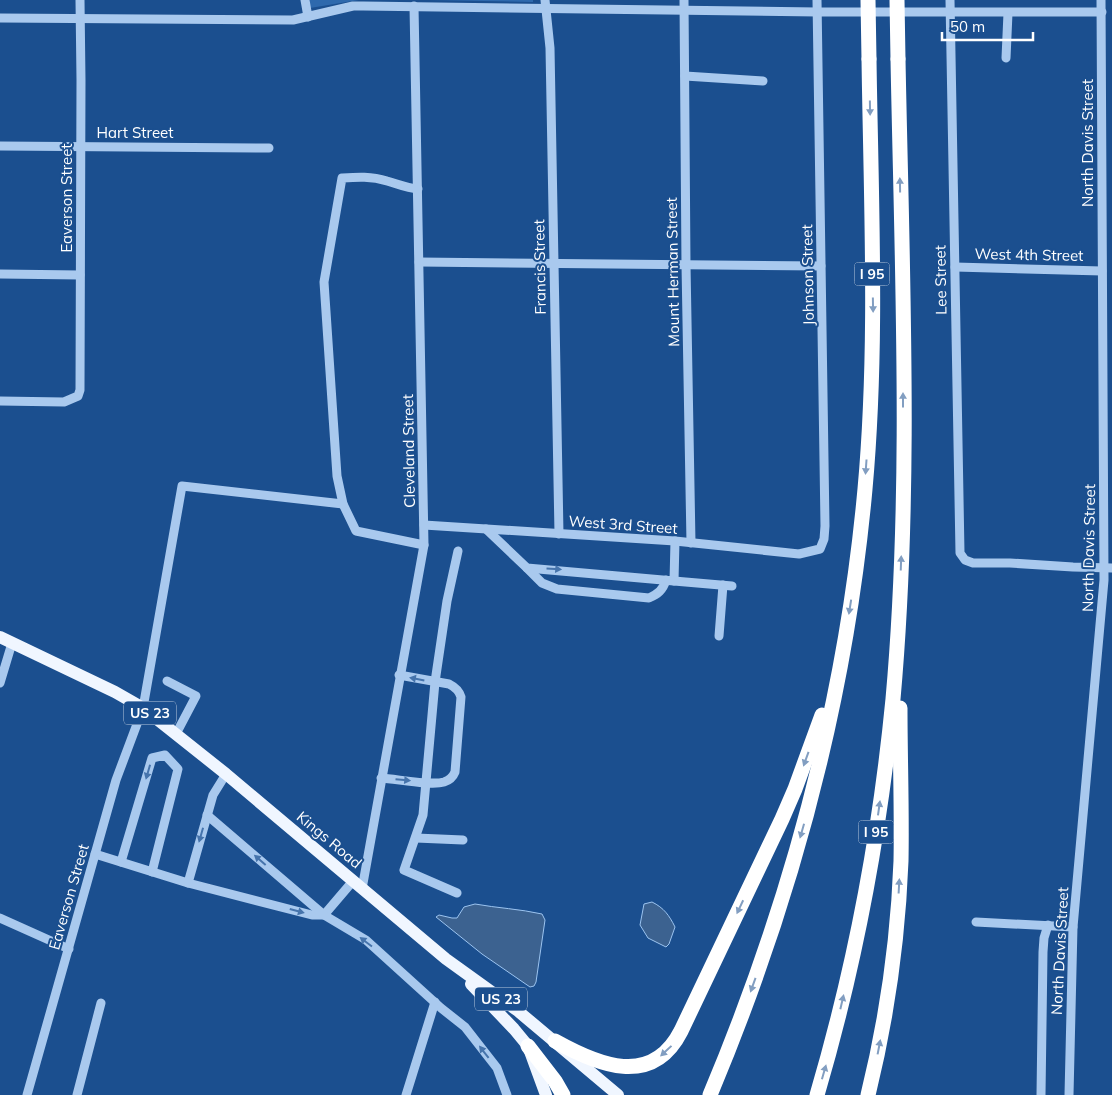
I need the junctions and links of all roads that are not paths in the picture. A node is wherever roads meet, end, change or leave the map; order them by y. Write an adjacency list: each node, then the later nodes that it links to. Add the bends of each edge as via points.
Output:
1 (80, 0): 17 (street, Eaverson Street)
2 (305, 0): 15 (street)
3 (817, 0): 11 (street, Johnson Street)
4 (868, 0): 50 (highway, I 95, one-way to 50, bridge, via 873,312 870,400 860,533)
5 (897, 0): 47 (highway, I 95, one-way to 5, bridge, via 903,399)
6 (950, 0): 12 (street, Lee Street)
7 (1101, 0): 13 (street, North Davis Street)
8 (546, 4): 9 (street); 10 (street); 27 (street, Francis Street, via 550,48)
9 (684, 4): 11 (street); 19 (street, Mount Herman Street)
10 (414, 6): 15 (street, via 353,6); 24 (street, Cleveland Street)
11 (818, 12): 12 (street); 29 (street, Johnson Street)
12 (950, 12): 14 (street); 30 (street, Lee Street)
13 (1102, 12): 14 (street); 25 (street, North Davis Street)
14 (1008, 13): 18 (street)
15 (308, 17): 17 (street, via 293,20)
16 (0, 18): 17 (street)
17 (80, 19): 22 (street, Eaverson Street)
18 (1006, 58)
19 (685, 76): 20 (street); 28 (street, Mount Herman Street)
20 (763, 80)
21 (0, 146): 22 (street, Hart Street)
22 (81, 147): 23 (street, Hart Street); 33 (street, Eaverson Street)
23 (270, 148)
24 (418, 189): 26 (street, Cleveland Street); 35 (street, via 366,177 342,178 324,282 336,476)
25 (1107, 250): 31 (street, North Davis Street)
26 (419, 262): 27 (street); 36 (street, Cleveland Street)
27 (554, 263): 28 (street); 38 (street, Francis Street)
28 (686, 265): 29 (street); 40 (street, Mount Herman Street)
29 (822, 266): 42 (street, Johnson Street, via 825,526)
30 (955, 267): 31 (street, West 4th Street); 45 (street, Lee Street, via 959,548 963,558 973,563)
31 (1102, 271): 45 (street, North Davis Street)
32 (0, 274): 33 (street)
33 (80, 275): 34 (street, Eaverson Street, via 82,384 78,396 64,402)
34 (0, 402)
35 (343, 504): 41 (street, via 356,531); 55 (street, Eaverson Street, via 182,486)
36 (424, 525): 37 (street, West 3rd Street); 41 (street, Cleveland Street)
37 (486, 529): 38 (street, West 3rd Street); 44 (street)
38 (559, 534): 39 (street, West 3rd Street)
39 (675, 542): 40 (street, West 3rd Street); 46 (street)
40 (691, 543): 42 (street, West 3rd Street, via 799,554)
41 (424, 545): 51 (street, Cleveland Street)
42 (820, 550)
43 (458, 551): 53 (street)
44 (526, 568): 46 (street, one-way to 46); 46 (street, via 542,583 557,589 649,598 658,594)
45 (1108, 568): 73 (street, North Davis Street, via 1103,592)
46 (670, 581): 48 (street, via 728,585)
47 (899, 611): 90 (highway, I 95, one-way to 47, via 843,998 870,868 890,727); 91 (highway, one-way to 47, via 888,998 898,906 901,832)
48 (719, 636)
49 (6, 640): 54 (street); 55 (main road, Kings Road / US 23)
50 (841, 664): 78 (highway, I 95, one-way to 78, via 794,859); 79 (highway, one-way to 79, via 789,804 675,1042 655,1060 629,1067 602,1063)
51 (399, 675): 53 (street, one-way to 51); 58 (street, Cleveland Street)
52 (167, 681): 56 (street, via 196,696)
53 (435, 682): 59 (street); 59 (street, via 454,687 461,697 455,772 442,783)
54 (0, 683)
55 (143, 708): 56 (main road, Kings Road / US 23); 63 (street, Eaverson Street, via 116,780)
56 (176, 734): 57 (main road, Kings Road / US 23)
57 (226, 774): 60 (street, via 213,795); 67 (main road, Kings Road / US 23)
58 (381, 778): 59 (street, one-way to 59); 67 (street, Cleveland Street)
59 (425, 783): 61 (street, via 423,815)
60 (207, 815): 66 (street, one-way to 66); 69 (street, one-way to 60)
61 (416, 838): 62 (street); 68 (street, via 404,870)
62 (463, 840)
63 (95, 854): 64 (street); 74 (street, Eaverson Street)
64 (122, 862): 65 (street); 65 (street, one-way to 64, via 178,768 165,755 152,758)
65 (152, 872): 66 (street)
66 (188, 883): 69 (street, one-way to 69, via 312,915)
67 (358, 885): 69 (street); 75 (main road, Kings Road / US 23)
68 (457, 892)
69 (324, 915): 76 (street, one-way to 69, via 366,940)
70 (0, 918): 74 (street)
71 (976, 922): 72 (street)
72 (1048, 925): 73 (street); 92 (street, via 1043,952)
73 (1073, 927): 93 (street, North Davis Street)
74 (69, 949): 81 (street, Eaverson Street)
75 (446, 959): 79 (main road, Kings Road / US 23, via 518,1010); 80 (main road, US 23)
76 (435, 1002): 83 (street); 84 (street, one-way to 76, via 497,1068 465,1027)
77 (101, 1004): 82 (street)
78 (738, 1026): 88 (highway, I 95); 89 (highway)
79 (555, 1041): 87 (main road, Kings Road / US 23)
80 (528, 1046): 85 (main road, US 23); 86 (highway)
81 (28, 1095)
82 (77, 1095)
83 (406, 1095)
84 (506, 1095)
85 (546, 1095)
86 (563, 1095)
87 (618, 1095)
88 (710, 1095)
89 (720, 1095)
90 (817, 1095)
91 (868, 1095)
92 (1041, 1095)
93 (1069, 1095)

